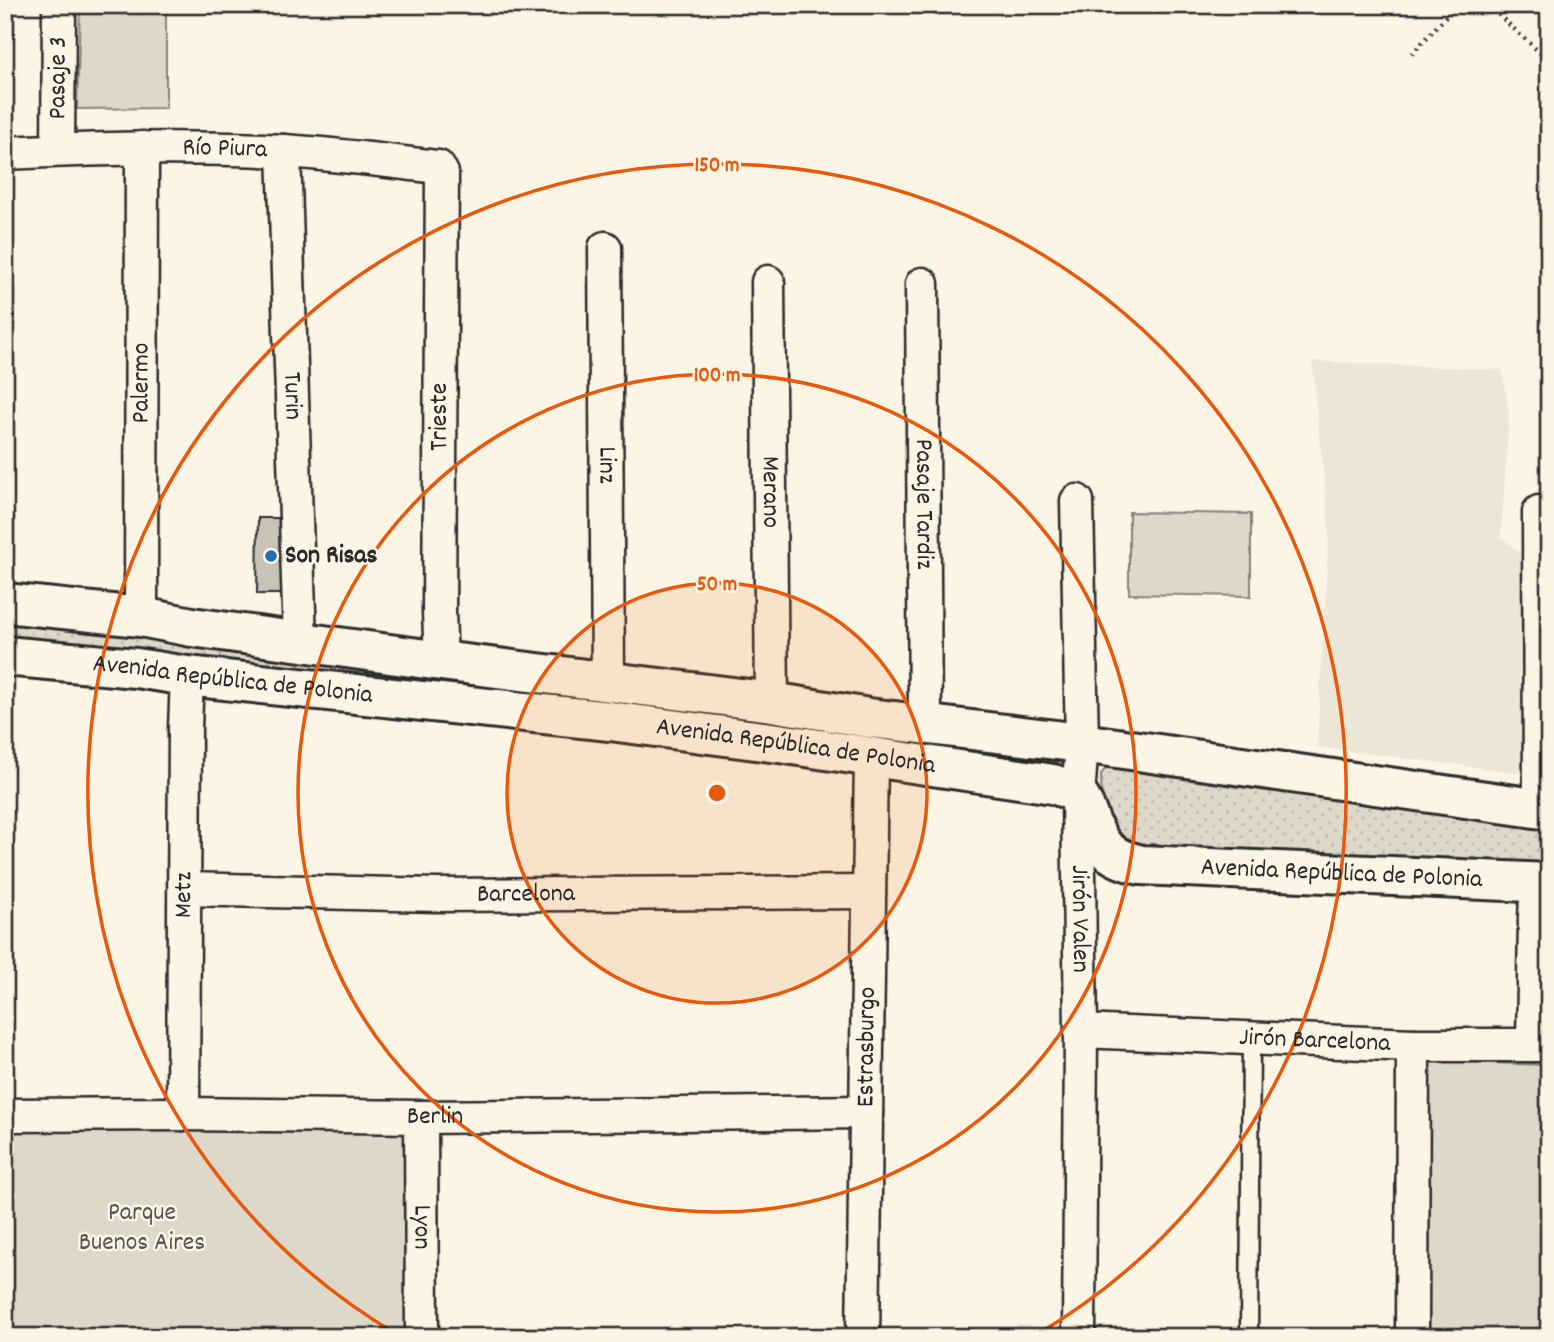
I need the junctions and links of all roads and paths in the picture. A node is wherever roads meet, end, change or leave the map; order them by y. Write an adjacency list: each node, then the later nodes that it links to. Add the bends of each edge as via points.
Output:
1 (58, 5): 7 (street, Pasaje 3)
2 (1456, 5): 4 (path)
3 (1488, 5): 5 (path)
4 (1412, 54)
5 (1549, 61)
6 (142, 148): 7 (street, Río Piura); 8 (street, Río Piura); 17 (street, Palermo)
7 (58, 150): 9 (street, Río Piura)
8 (284, 151): 10 (street, Río Piura, via 438,167); 18 (street, Turin)
9 (5, 153)
10 (442, 173): 20 (street, Trieste)
11 (605, 248): 22 (street, Linz)
12 (768, 282): 23 (street, Merano)
13 (922, 284): 24 (street, Pasaje Tardiz)
14 (1077, 500): 25 (street, Jirón Valen)
15 (1539, 512): 28 (street)
16 (5, 603): 17 (main road, Avenida República de Polonia)
17 (141, 617): 18 (main road, Avenida República de Polonia)
18 (300, 641): 20 (main road, Avenida República de Polonia)
19 (5, 656): 21 (main road, Avenida República de Polonia)
20 (441, 661): 22 (main road, Avenida República de Polonia)
21 (187, 676): 26 (main road, Avenida República de Polonia, via 610,722); 30 (street, Metz)
22 (608, 681): 23 (main road, Avenida República de Polonia)
23 (772, 702): 24 (main road, Avenida República de Polonia)
24 (925, 724): 25 (main road, Avenida República de Polonia)
25 (1082, 743): 27 (street, Jirón Valen); 28 (main road, Avenida República de Polonia)
26 (871, 757): 27 (main road, Avenida República de Polonia, via 1053,785); 31 (street, Estrasburgo)
27 (1078, 796): 29 (main road, Avenida República de Polonia, via 1104,848 1122,860 1142,865); 32 (street, Jirón Valen)
28 (1544, 809)
29 (1543, 883): 35 (street, via 1535,916)
30 (185, 889): 31 (street, Barcelona, via 437,895); 37 (street, Metz)
31 (869, 892): 36 (street, Estrasburgo)
32 (1081, 1031): 33 (street, Jirón Barcelona); 42 (street, Jirón Valen)
33 (1251, 1038): 34 (street, Jirón Barcelona); 43 (lane)
34 (1413, 1045): 35 (street, Jirón Barcelona); 44 (street)
35 (1541, 1045)
36 (866, 1112): 39 (street, Berlin); 41 (street, Estrasburgo)
37 (183, 1114): 38 (street, Berlin); 39 (street, Berlin)
38 (5, 1115)
39 (421, 1117): 40 (street, Lyon)
40 (422, 1337)
41 (863, 1337)
42 (1079, 1337)
43 (1249, 1337)
44 (1412, 1337)

